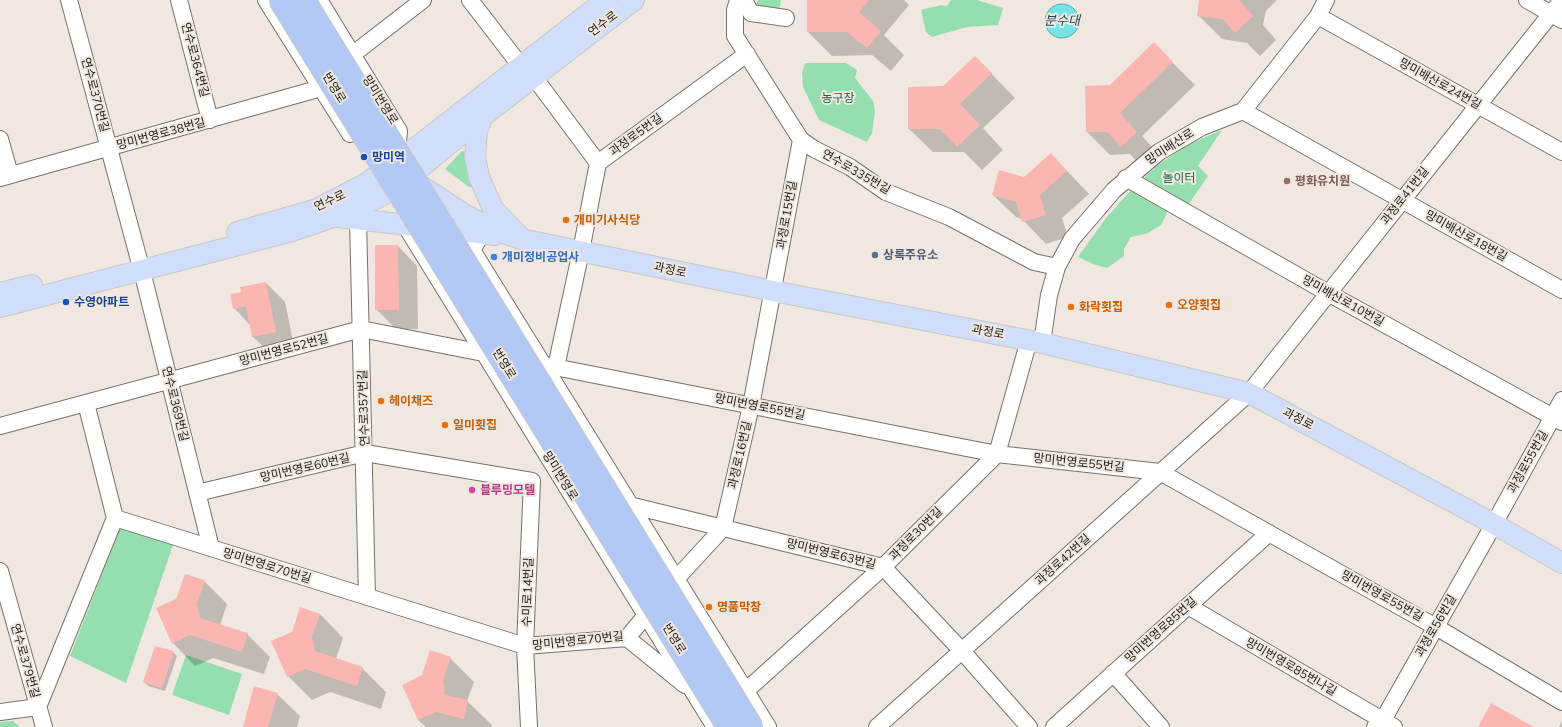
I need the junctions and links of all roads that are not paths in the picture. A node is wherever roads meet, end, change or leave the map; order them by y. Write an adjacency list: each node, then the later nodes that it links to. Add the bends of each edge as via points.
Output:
1 (69, 0): 29 (street, 연수로370번길)
2 (179, 0): 26 (street, 연수로364번길)
3 (266, 0): 22 (street)
4 (280, 0): 91 (highway, 번영로, bridge)
5 (304, 0): 95 (highway, 번영로, bridge)
6 (319, 0): 20 (street, 망미번영로)
7 (423, 0): 20 (street)
8 (470, 0): 21 (street)
9 (606, 0): 21 (main road, 연수로)
10 (634, 0): 21 (main road, 연수로)
11 (738, 0): 19 (street, 연수로335번길, via 735,10 735,36)
12 (744, 0): 18 (street, via 751,13)
13 (1326, 0): 16 (street)
14 (1527, 0): 17 (street)
15 (1562, 0): 17 (street, 과정로41번길)
16 (1318, 16): 23 (street, 망미배산로24번길); 24 (street)
17 (1557, 17): 23 (street, 과정로41번길)
18 (786, 18)
19 (747, 54): 28 (street, 연수로335번길); 31 (street, 과정로5번길)
20 (352, 55): 32 (street, 망미번영로, via 399,131)
21 (527, 71): 25 (main road, 연수로); 31 (street); 32 (main road, 연수로)
22 (321, 88): 26 (street, 망미번영로38번길); 32 (street, via 364,157); 32 (street, 망미번영로38번길, via 341,78 386,151)
23 (1478, 105): 30 (street, 망미배산로24번길); 35 (street, 과정로41번길)
24 (1244, 111): 34 (street, 망미배산로, via 1202,127 1158,152); 35 (street, 망미배산로18번길)
25 (483, 116): 32 (main road, 연수로); 40 (main road, via 477,131 475,157 479,177 493,209)
26 (210, 120): 29 (street, 망미번영로38번길)
27 (0, 139): 33 (street)
28 (801, 140): 43 (street, 연수로335번길, via 850,167 886,192 949,217 1034,262); 45 (street, 과정로15번길)
29 (109, 148): 33 (street, 망미번영로38번길); 42 (street, 연수로370번길)
30 (1562, 152)
31 (598, 163): 41 (street, 과정로5번길)
32 (402, 170): 36 (main road, 연수로, via 373,200); 40 (main road, 과정로, via 464,214 492,229); 42 (main road, 연수로, via 363,185 317,209)
33 (5, 176)
34 (1126, 178): 43 (street, 망미배산로, via 1072,239); 47 (street, 망미배산로10번길)
35 (1402, 200): 44 (street, 망미배산로18번길); 47 (street, 과정로41번길)
36 (336, 216): 37 (main road); 42 (main road, 연수로, via 292,231)
37 (358, 219): 38 (main road); 49 (street, 연수로357번길)
38 (404, 225): 39 (main road); 51 (street, 망미번영로)
39 (482, 234): 40 (main road); 52 (street, via 472,250)
40 (521, 239): 41 (main road, 과정로)
41 (581, 251): 45 (main road, 과정로); 52 (street, 과정로5번길)
42 (140, 266): 46 (main road, 연수로); 48 (main road, 연수로); 53 (street, 연수로369번길)
43 (1057, 267): 50 (street, 망미배산로)
44 (1562, 290)
45 (773, 291): 50 (main road, 과정로); 57 (street, 과정로16번길)
46 (0, 293)
47 (1328, 293): 54 (street, 과정로41번길); 59 (street, 망미배산로10번길)
48 (0, 307)
49 (361, 329): 51 (street, 망미번영로52번길); 53 (street, 망미번영로52번길); 61 (street, 연수로357번길)
50 (1036, 341): 54 (main road, 과정로); 62 (street, 과정로30번길)
51 (484, 353): 52 (street, 망미번영로55번길); 58 (street, 망미번영로)
52 (550, 370): 57 (street, 망미번영로55번길); 58 (street); 68 (street)
53 (169, 381): 56 (street, 망미번영로52번길); 67 (street, 연수로369번길)
54 (1249, 393): 64 (street, 과정로42번길); 70 (main road, 과정로)
55 (1562, 400): 59 (street, 과정로55번길)
56 (86, 403): 60 (street, 망미번영로52번길); 69 (street)
57 (751, 406): 62 (street, 망미번영로55번길); 71 (street, 과정로16번길)
58 (519, 411): 63 (street, 망미번영로)
59 (1557, 420): 70 (street, 과정로55번길)
60 (0, 426)
61 (365, 453): 65 (street, 망미번영로60번길); 67 (street, 망미번영로60번길); 78 (street, 연수로357번길)
62 (997, 454): 64 (street, 망미번영로55번길); 75 (street, 과정로30번길)
63 (554, 466): 65 (street); 66 (street, 망미번영로)
64 (1160, 472): 72 (street, 망미번영로55번길); 84 (street, 과정로42번길)
65 (532, 481): 83 (street, 수미로14번길)
66 (568, 490): 68 (street, 망미번영로63번길); 80 (street, 망미번영로)
67 (197, 493): 73 (street, 연수로369번길)
68 (630, 505): 71 (street, 망미번영로63번길); 77 (street)
69 (114, 518): 73 (street, 망미번영로70번길); 89 (street)
70 (1494, 524): 74 (main road, 과정로); 81 (street, 과정로56번길)
71 (723, 528): 75 (street, 망미번영로63번길); 77 (street, 과정로16번길)
72 (1269, 533): 79 (street, 망미번영로85번길); 81 (street, 망미번영로55번길)
73 (211, 548): 78 (street, 망미번영로70번길)
74 (1562, 563)
75 (883, 567): 84 (street, 망미번영로63번길); 86 (street, 과정로30번길)
76 (0, 571): 89 (street, 연수로379번길)
77 (676, 579): 80 (street, 망미번영로70번길); 86 (street)
78 (367, 597): 83 (street, 망미번영로70번길)
79 (1188, 606): 85 (street, 망미번영로85번길); 92 (street, 망미번영로85번나길)
80 (646, 616): 82 (street, 망미번영로70번길); 87 (street, 망미번영로)
81 (1436, 627): 88 (street, 망미번영로55번길); 92 (street, 과정로56번길)
82 (627, 638): 83 (street, 망미번영로70번길); 87 (street)
83 (525, 646): 94 (street, 수미로14번길)
84 (962, 651): 97 (street, 과정로42번길); 98 (street, 망미번영로63번길)
85 (1114, 673): 99 (street, 망미번영로85번길); 100 (street)
86 (746, 692): 91 (street, 과정로30번길); 96 (street)
87 (694, 693): 91 (street, 망미번영로)
88 (1562, 702)
89 (38, 707): 90 (street); 93 (street, 연수로379번길)
90 (0, 712)
91 (718, 722)
92 (1384, 725)
93 (44, 727)
94 (529, 727)
95 (752, 727)
96 (768, 727)
97 (877, 727)
98 (1029, 727)
99 (1054, 727)
100 (1161, 727)

